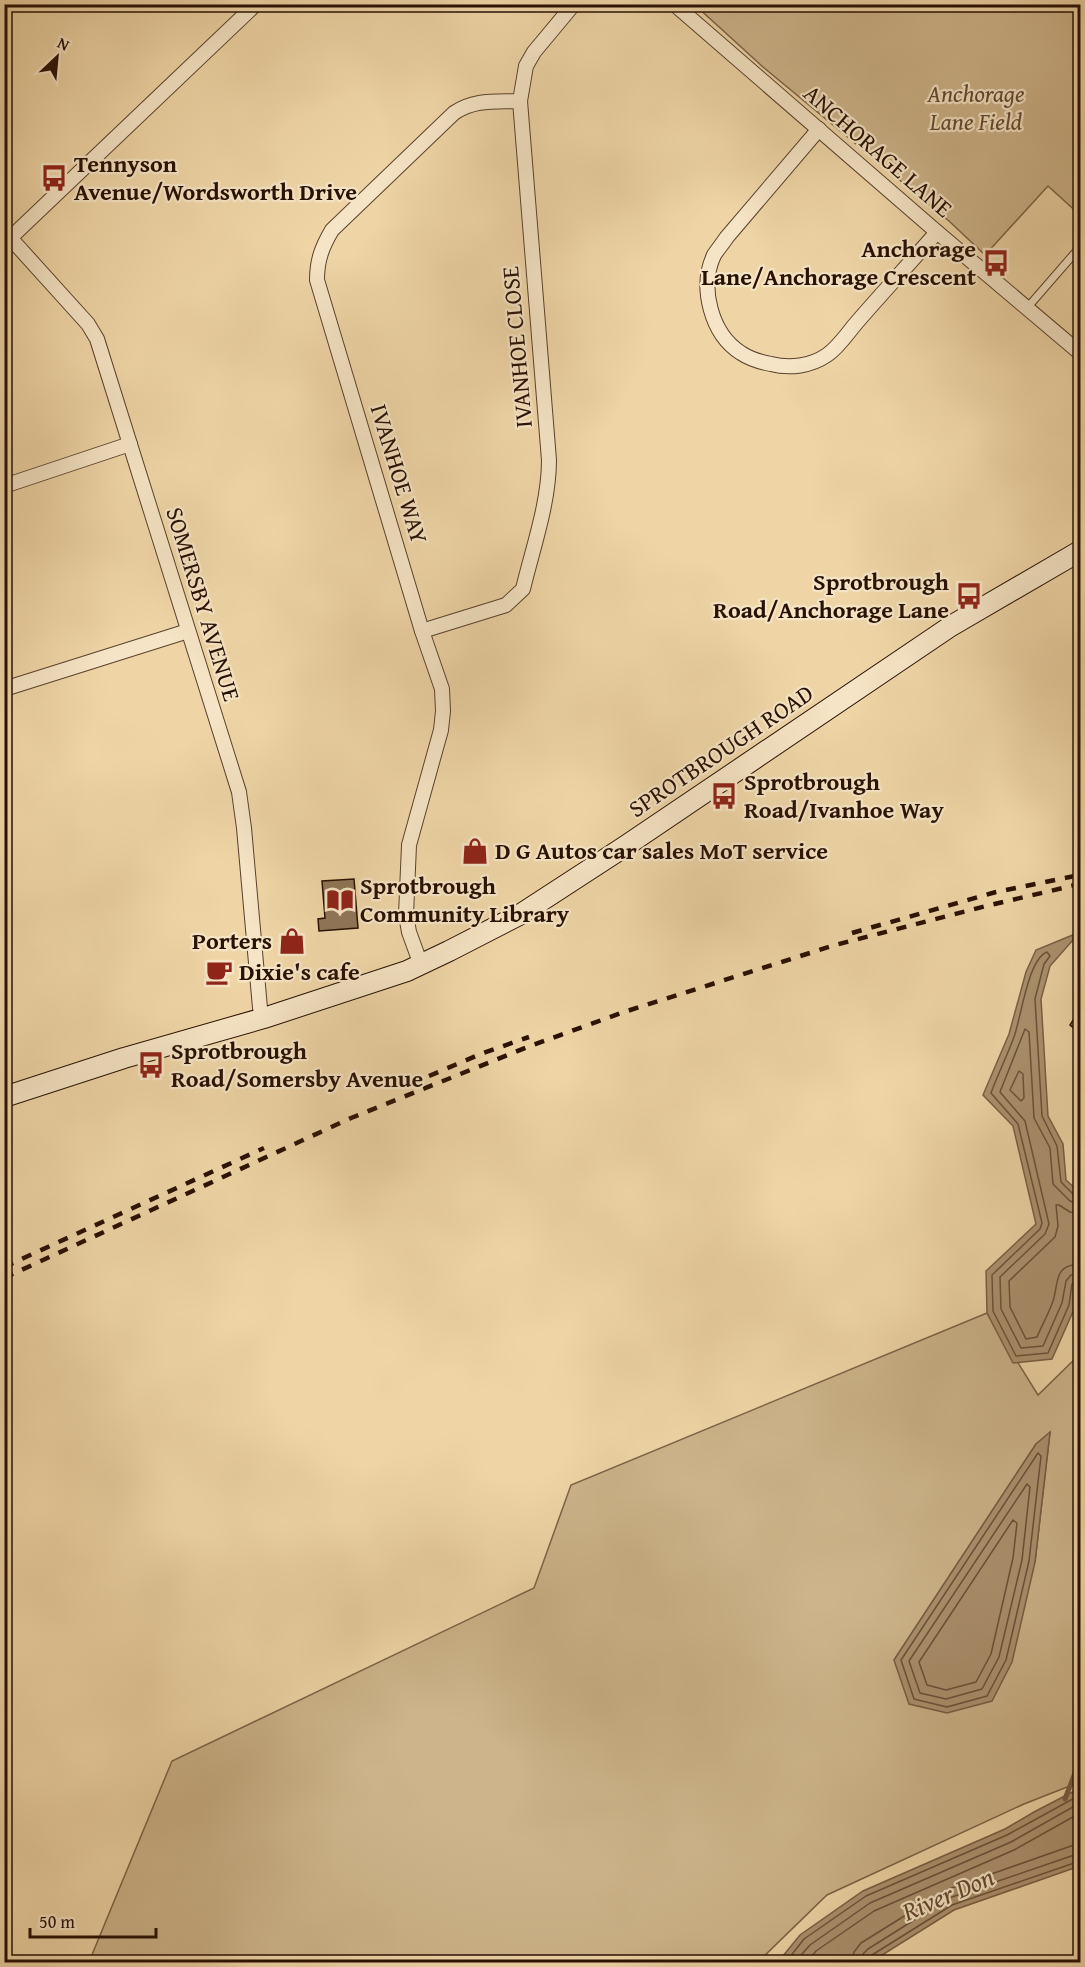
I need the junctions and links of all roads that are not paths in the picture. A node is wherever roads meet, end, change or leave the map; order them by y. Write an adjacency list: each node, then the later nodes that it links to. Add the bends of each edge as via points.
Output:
1 (255, 4): 7 (street)
2 (574, 4): 4 (street, IVANHOE CLOSE, via 526,66)
3 (674, 4): 5 (street, ANCHORAGE LANE)
4 (520, 101): 15 (street, IVANHOE CLOSE, via 549,460 546,497 523,589 506,605); 15 (street, IVANHOE WAY, via 476,102 454,113 332,230 317,262 317,280)
5 (819, 129): 6 (street, ANCHORAGE LANE); 6 (street, via 714,256 708,290 711,309 726,340 740,353 757,361 795,367 828,354)
6 (937, 232): 9 (street, ANCHORAGE LANE)
7 (6, 237): 11 (street, SOMERSBY AVENUE, via 87,324 96,339)
8 (1080, 247): 9 (lane)
9 (1027, 308): 10 (street, ANCHORAGE LANE)
10 (1080, 353)
11 (130, 444): 12 (street); 14 (street, SOMERSBY AVENUE)
12 (4, 486)
13 (1080, 551): 17 (street, SPROTBROUGH ROAD, via 951,626 521,914)
14 (188, 631): 16 (street); 18 (street, SOMERSBY AVENUE, via 239,792)
15 (422, 631): 17 (street, IVANHOE WAY, via 442,689 443,711 409,845 406,915)
16 (4, 689)
17 (421, 965): 18 (street, SPROTBROUGH ROAD)
18 (264, 1018): 19 (street, SPROTBROUGH ROAD)
19 (4, 1097)

